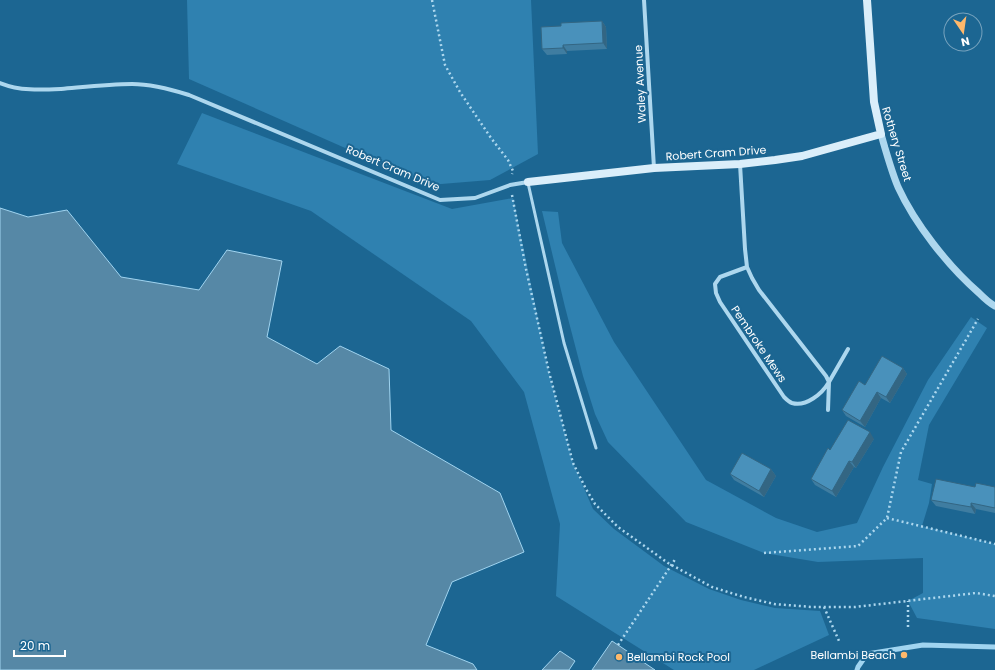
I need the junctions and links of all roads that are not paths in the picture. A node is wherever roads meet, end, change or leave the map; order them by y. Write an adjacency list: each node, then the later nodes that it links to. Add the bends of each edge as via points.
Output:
1 (644, 0): 6 (street, Waley Avenue)
2 (867, 0): 4 (main road, Rothery Street, via 874,102)
3 (0, 83): 7 (street, Robert Cram Drive, via 15,88 37,90 131,84 170,89 440,200 475,198 510,185)
4 (882, 134): 5 (main road, Robert Cram Drive, via 802,156); 9 (street, Rothery Street, via 896,182 913,214 948,262 969,285)
5 (740, 164): 6 (main road, Robert Cram Drive); 8 (street)
6 (654, 168): 7 (main road, Robert Cram Drive)
7 (528, 182): 13 (lane, via 564,343)
8 (747, 267): 11 (street, via 759,290); 11 (street, Pembroke Mews, via 720,277 715,284 716,293 784,397 798,404 806,402 825,389)
9 (995, 306)
10 (848, 349): 11 (street, Pembroke Mews)
11 (829, 382): 12 (street, Pembroke Mews)
12 (828, 410)
13 (596, 448)

